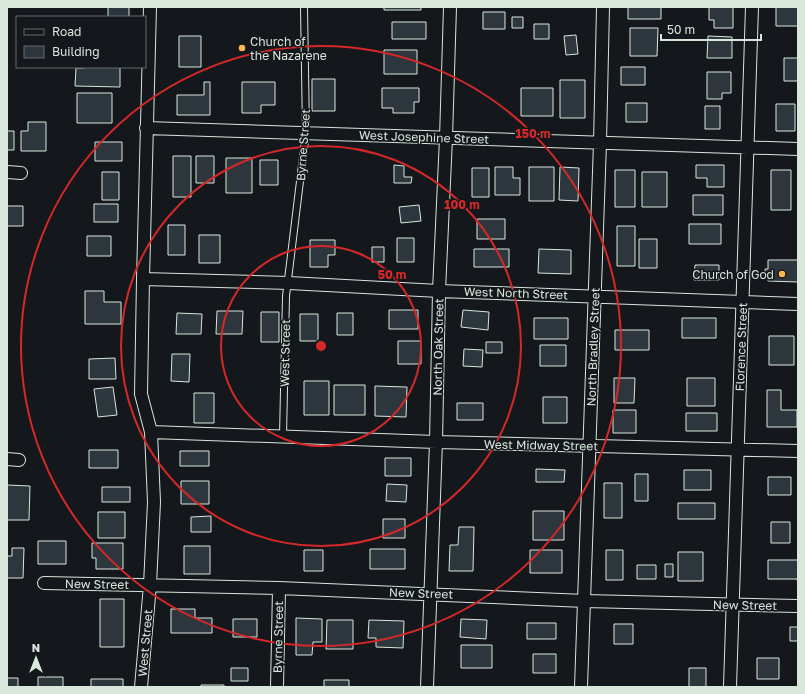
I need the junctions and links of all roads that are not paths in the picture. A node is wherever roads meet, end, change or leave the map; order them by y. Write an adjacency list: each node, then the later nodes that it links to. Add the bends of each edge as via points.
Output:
1 (150, 7): 6 (street, West Street)
2 (304, 7): 7 (lane, Byrne Street)
3 (450, 7): 8 (street, North Oak Street)
4 (603, 7): 9 (street, North Bradley Street)
5 (752, 7): 10 (street, Florence Street)
6 (146, 128): 7 (street, West Josephine Street); 14 (street, West Street)
7 (306, 132): 8 (street, West Josephine Street); 15 (lane, Byrne Street)
8 (446, 138): 9 (street, West Josephine Street); 16 (street, North Oak Street)
9 (600, 143): 10 (street, West Josephine Street); 17 (street, North Bradley Street)
10 (748, 148): 11 (street, West Josephine Street); 18 (street, Florence Street)
11 (798, 149)
12 (7, 172): 13 (street)
13 (21, 173)
14 (143, 279): 15 (street); 20 (street, West Street, via 141,394)
15 (289, 283): 16 (street, West North Street); 21 (lane, West Street, via 286,296)
16 (439, 291): 17 (street, West North Street); 22 (street, North Oak Street)
17 (595, 296): 18 (street, West North Street); 23 (street, North Bradley Street)
18 (743, 301): 19 (street, West North Street); 24 (street, Florence Street)
19 (798, 304)
20 (151, 432): 21 (street); 27 (street, West Street, via 154,502)
21 (283, 436): 22 (street, West Midway Street)
22 (436, 442): 23 (street, West Midway Street); 29 (street, North Oak Street)
23 (590, 446): 24 (street, West Midway Street); 30 (street, North Bradley Street)
24 (738, 450): 25 (street, West Midway Street); 31 (street, Florence Street)
25 (798, 451)
26 (44, 583): 27 (street, New Street)
27 (150, 585): 28 (street, New Street); 33 (street, West Street)
28 (279, 588): 29 (street, New Street); 34 (street, Byrne Street)
29 (430, 593): 30 (street, New Street); 35 (street, North Oak Street)
30 (585, 601): 31 (street, New Street); 36 (street, North Bradley Street)
31 (733, 605): 32 (street, New Street); 37 (street, Florence Street)
32 (798, 606)
33 (142, 687)
34 (277, 687)
35 (427, 687)
36 (581, 687)
37 (730, 687)

